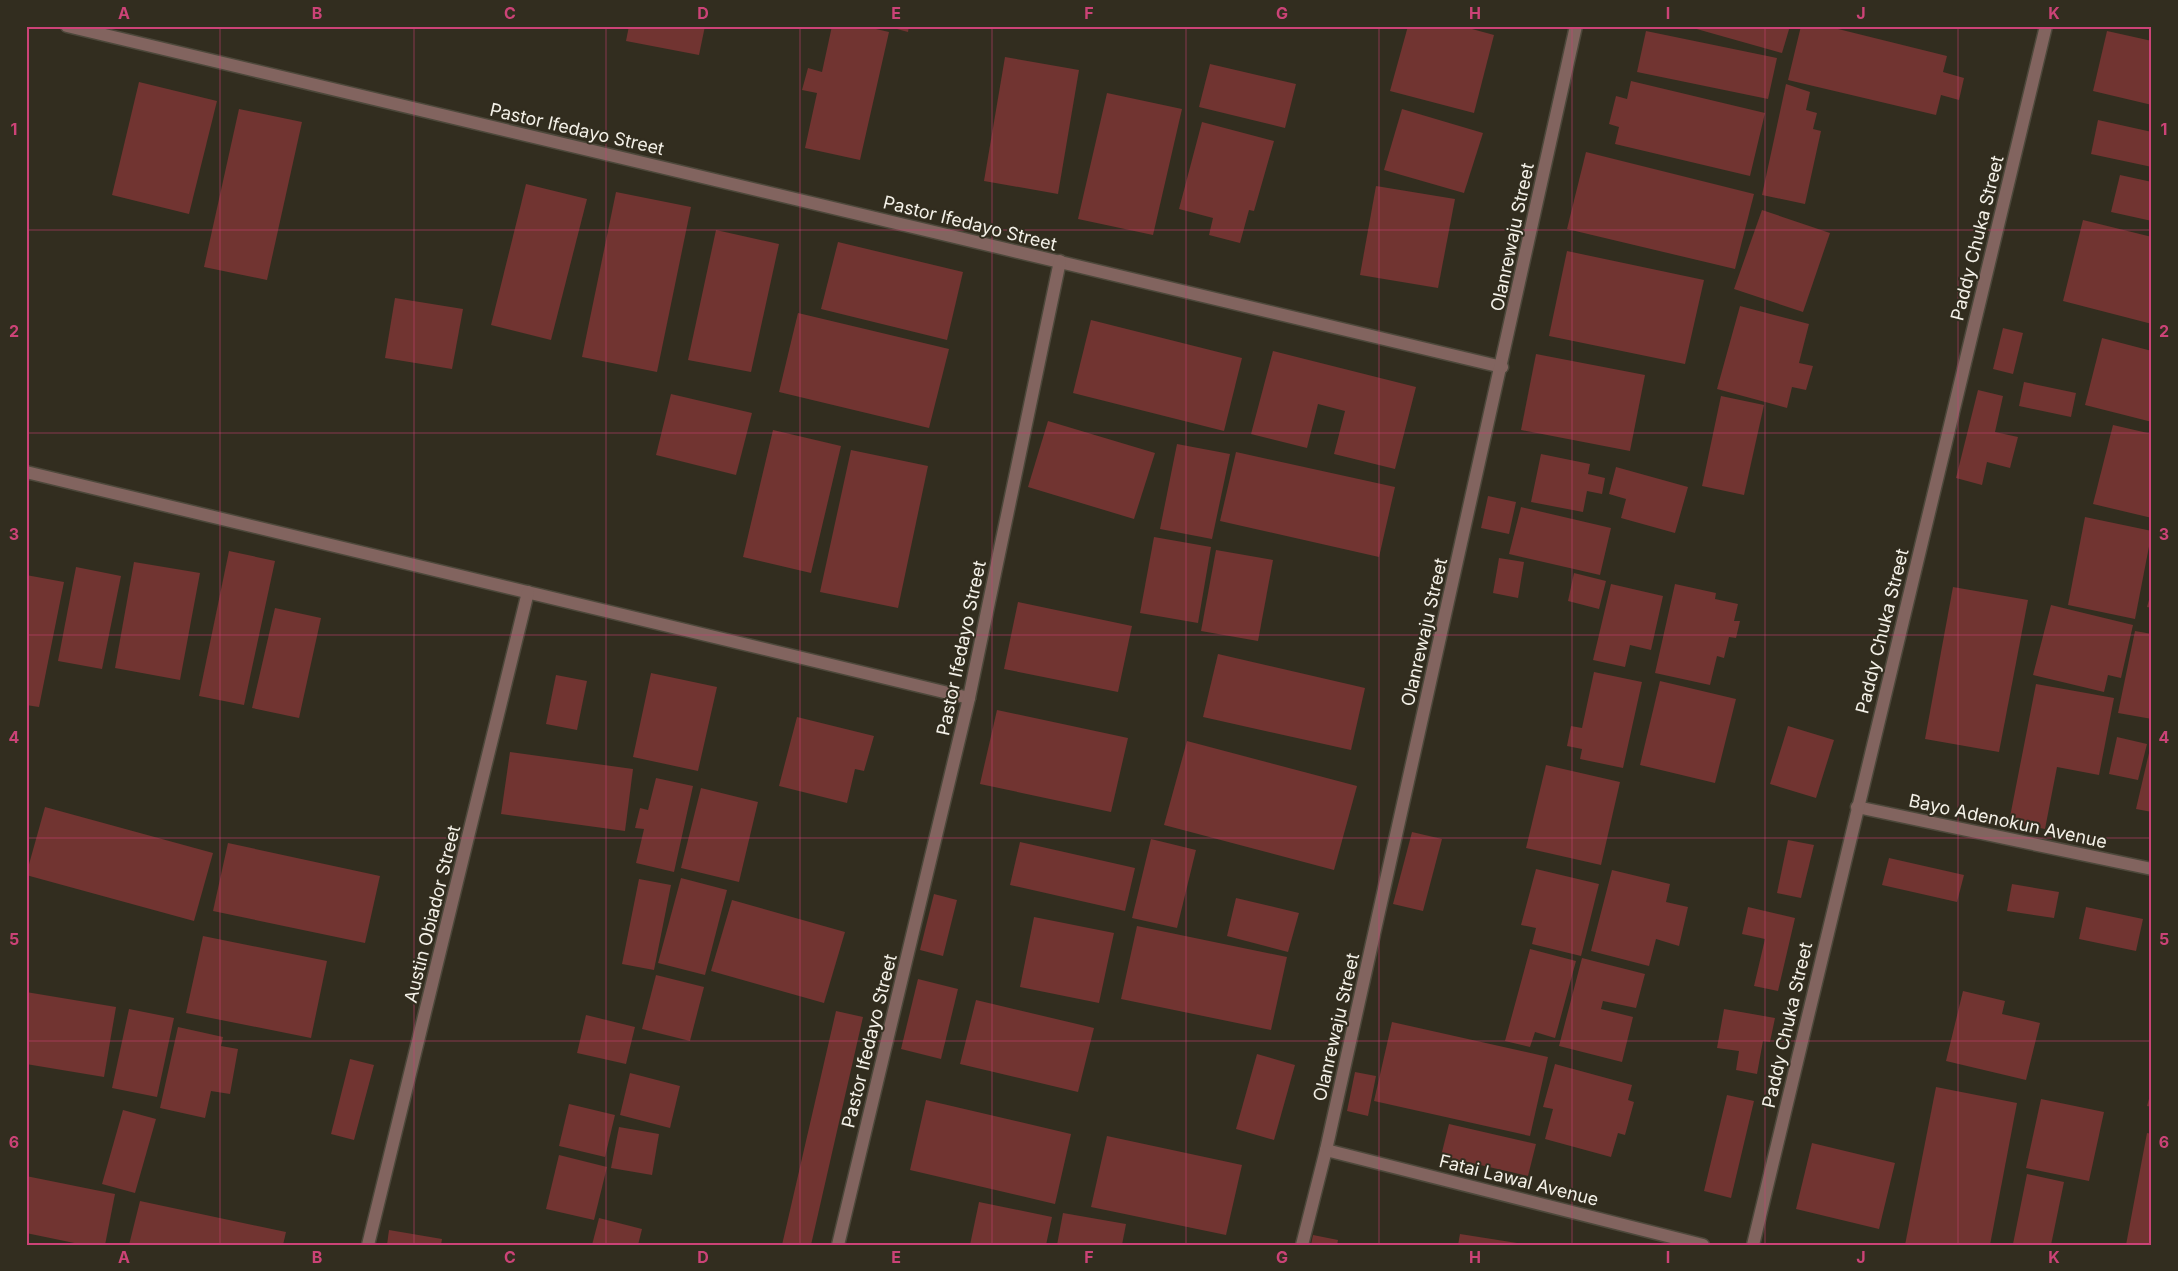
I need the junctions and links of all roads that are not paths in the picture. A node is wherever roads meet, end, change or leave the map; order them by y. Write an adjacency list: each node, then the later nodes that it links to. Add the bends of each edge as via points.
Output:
1 (67, 26): 4 (street, Pastor Ifedayo Street)
2 (1576, 26): 5 (street, Olanrewaju Street)
3 (2046, 26): 9 (street, Paddy Chuka Street)
4 (1060, 261): 5 (street); 8 (street, Pastor Ifedayo Street)
5 (1502, 367): 11 (street, Olanrewaju Street)
6 (26, 472): 7 (street)
7 (528, 592): 8 (street); 12 (street, Austin Obiador Street)
8 (969, 698): 13 (street, Pastor Ifedayo Street)
9 (1858, 807): 10 (street, Bayo Adenokun Avenue); 16 (street, Paddy Chuka Street)
10 (2152, 868)
11 (1326, 1150): 14 (street, Olanrewaju Street); 15 (street, Fatai Lawal Avenue)
12 (368, 1245)
13 (838, 1245)
14 (1302, 1245)
15 (1703, 1245)
16 (1753, 1245)

